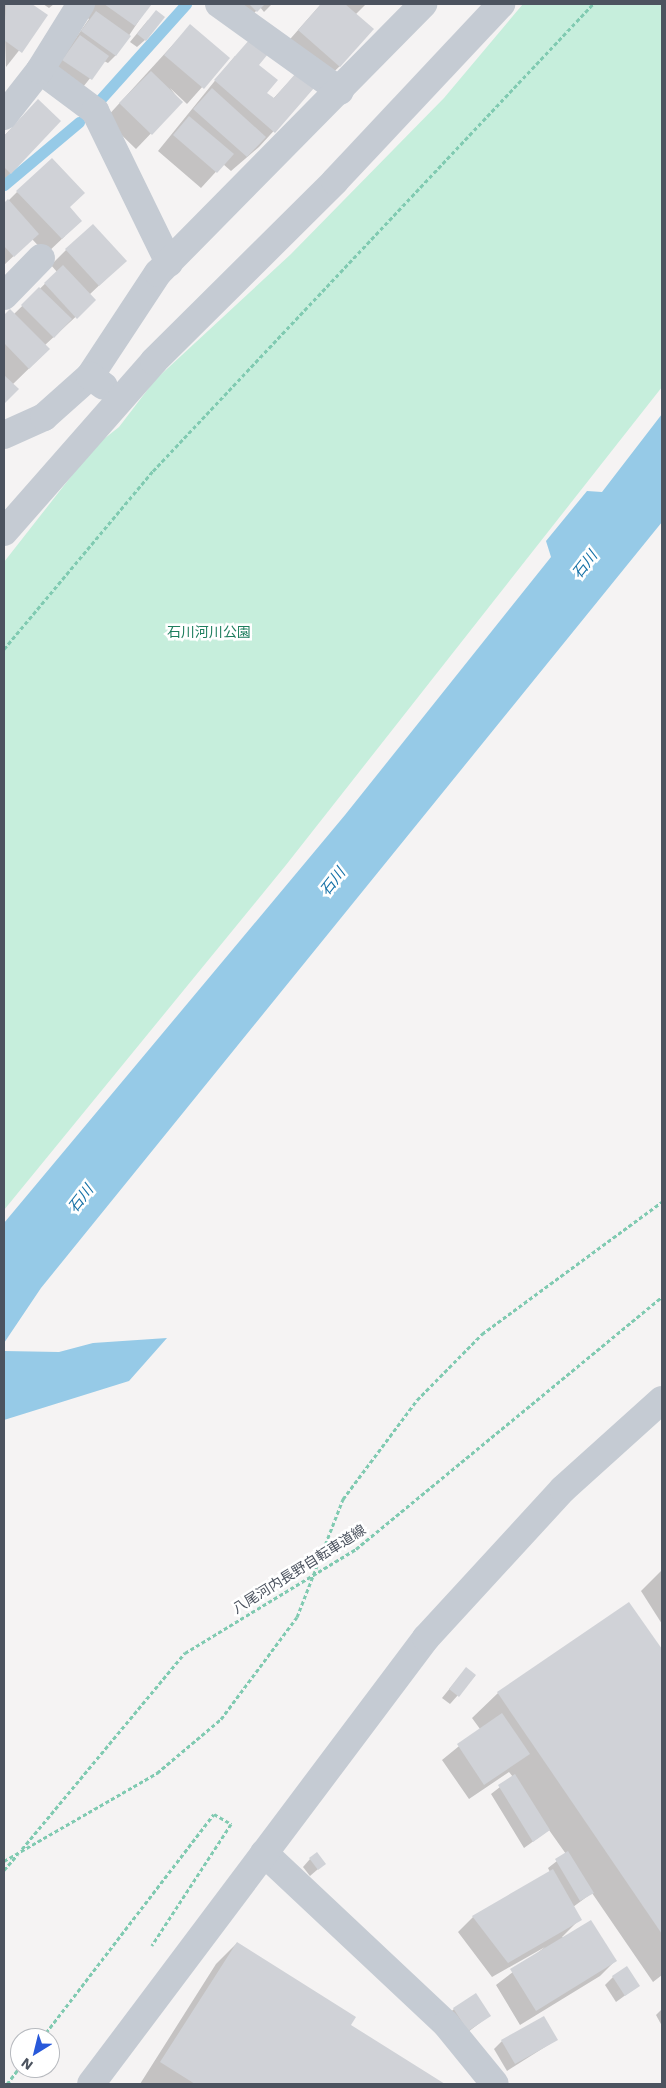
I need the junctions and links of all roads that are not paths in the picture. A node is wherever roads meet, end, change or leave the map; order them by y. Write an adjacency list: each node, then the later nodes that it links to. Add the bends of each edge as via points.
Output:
1 (81, 4): 5 (street)
2 (219, 4): 6 (street)
3 (422, 4): 6 (street)
4 (500, 4): 12 (street)
5 (40, 70): 7 (street); 9 (street, via 95,110)
6 (340, 91): 9 (street)
7 (4, 116)
8 (41, 258): 10 (street)
9 (169, 263): 11 (street, via 127,316)
10 (8, 282)
11 (90, 376): 12 (street); 13 (street, via 44,417)
12 (120, 398): 14 (street)
13 (4, 435)
14 (4, 532)
15 (662, 1400): 16 (street, via 563,1489 426,1638)
16 (264, 1853): 17 (street); 18 (street, via 446,2024)
17 (91, 2084)
18 (495, 2084)

